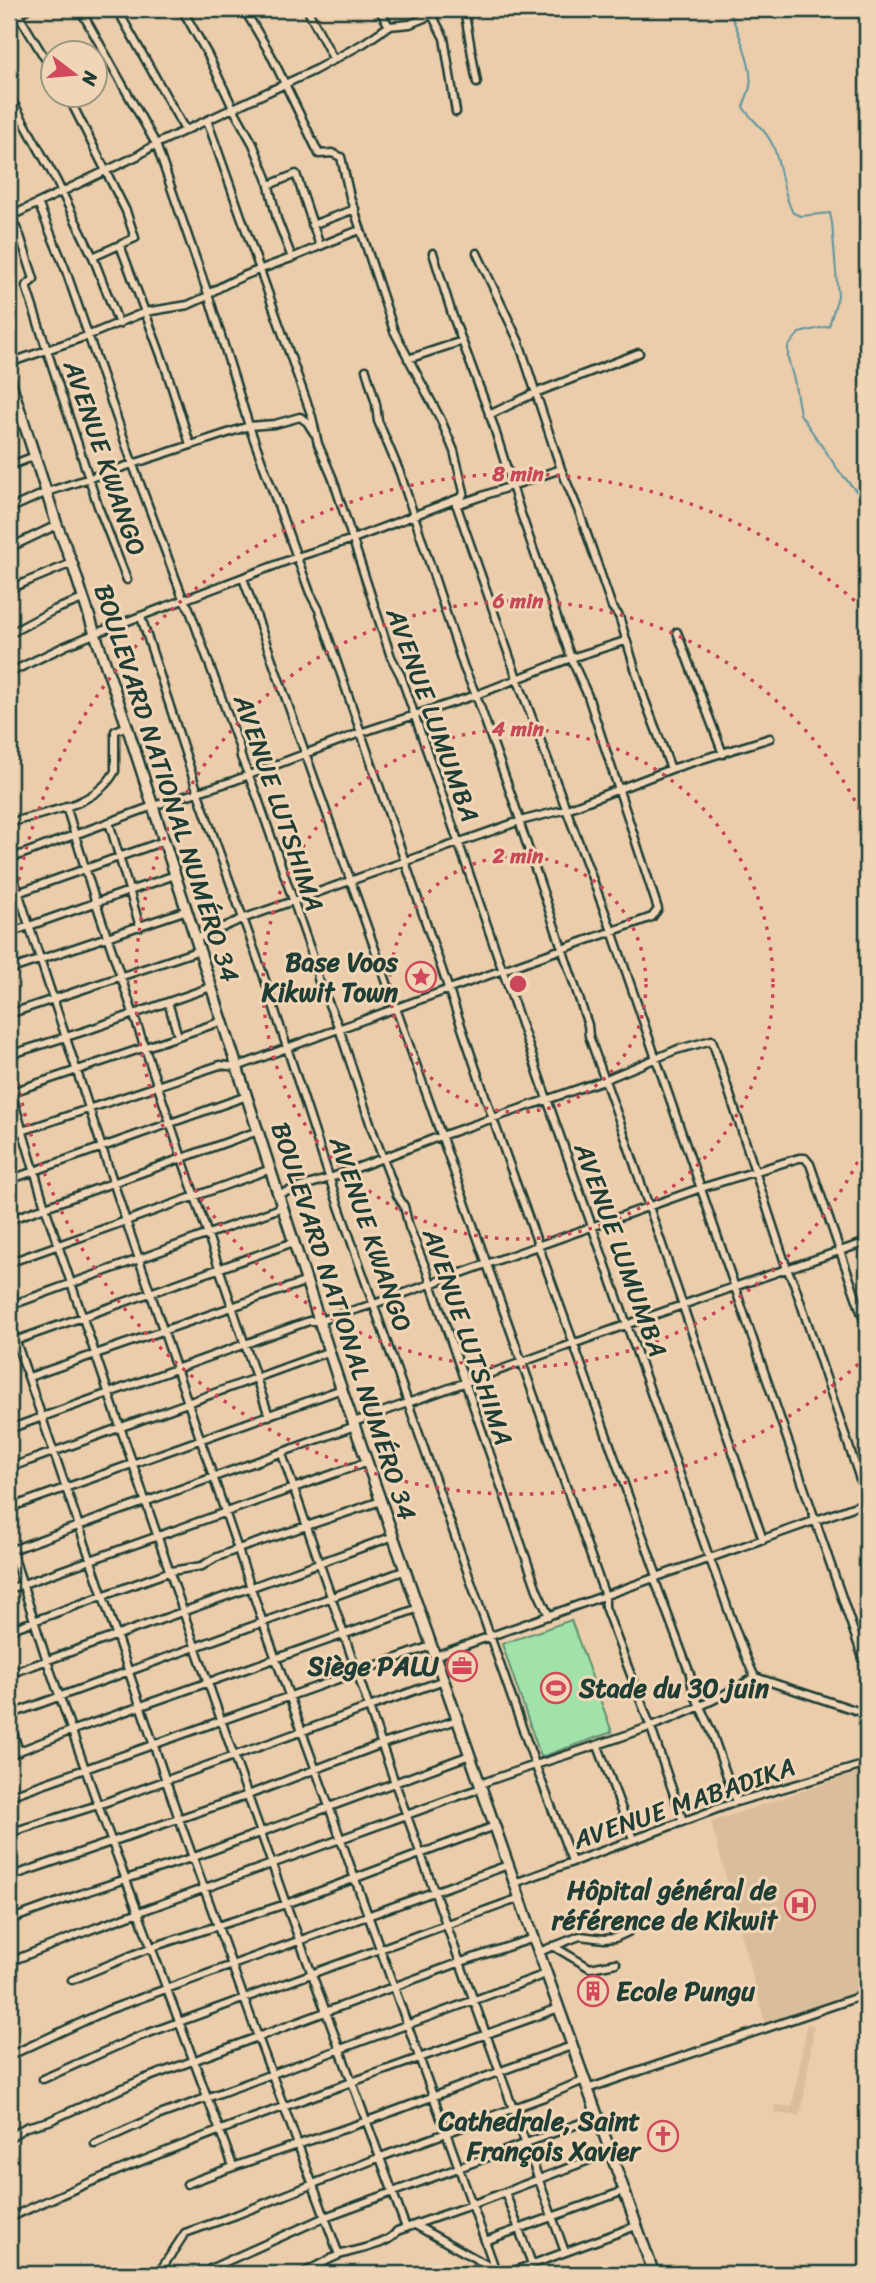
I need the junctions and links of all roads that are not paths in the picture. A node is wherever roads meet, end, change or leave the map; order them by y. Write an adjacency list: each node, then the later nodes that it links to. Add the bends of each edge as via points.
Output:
1 (27, 9): 11 (street)
2 (80, 9): 24 (street)
3 (117, 9): 23 (street)
4 (182, 9): 20 (street)
5 (244, 9): 17 (street)
6 (307, 9): 15 (street)
7 (379, 9): 13 (street)
8 (446, 9): 10 (street)
9 (464, 9): 16 (street)
10 (430, 12): 13 (street, via 426,19); 21 (street, via 444,38)
11 (18, 14): 12 (street); 14 (street)
12 (9, 20)
13 (389, 26): 15 (street)
14 (38, 47)
15 (334, 60): 17 (street)
16 (477, 83)
17 (284, 84): 20 (street); 29 (street, via 319,154 341,157)
18 (9, 94): 27 (street)
19 (74, 108): 25 (street)
20 (233, 108): 22 (street); 26 (street)
21 (456, 112)
22 (207, 120): 23 (street); 39 (street, AVENUE LUMUMBA)
23 (185, 131): 24 (street)
24 (156, 144): 25 (street); 40 (street)
25 (106, 169): 27 (street); 33 (street, via 135,238)
26 (270, 185): 31 (street, via 296,174); 38 (street, via 276,219)
27 (60, 191): 28 (street); 37 (street)
28 (38, 203): 30 (street); 43 (street, AVENUE LUTSHIMA)
29 (355, 209): 31 (street); 32 (street)
30 (9, 216): 45 (street, AVENUE KWANGO, via 34,279 26,286)
31 (312, 225): 34 (street)
32 (360, 230): 34 (street); 47 (street)
33 (120, 245): 37 (street); 41 (street)
34 (320, 246): 38 (street)
35 (433, 253): 44 (street)
36 (477, 253): 51 (street, via 519,342)
37 (93, 257): 42 (street)
38 (292, 258): 39 (street)
39 (259, 268): 40 (street); 57 (street, AVENUE LUMUMBA)
40 (208, 295): 41 (street); 55 (street)
41 (145, 312): 42 (street); 56 (street)
42 (119, 324): 43 (street)
43 (87, 336): 45 (street); 59 (street, AVENUE LUTSHIMA)
44 (462, 341): 47 (street); 53 (street)
45 (47, 349): 48 (street); 62 (street, AVENUE KWANGO)
46 (639, 353): 51 (street)
47 (408, 359): 65 (street, via 454,451 464,492)
48 (9, 363)
49 (366, 370): 67 (street, via 379,421)
50 (9, 380): 52 (main road, BOULEVARD NATIONAL NUMÉRO 34)
51 (535, 393): 53 (street); 61 (street)
52 (21, 414): 54 (street); 58 (main road, BOULEVARD NATIONAL NUMÉRO 34)
53 (489, 415): 63 (street)
54 (9, 422)
55 (249, 426): 56 (street); 57 (street, via 300,417); 71 (street)
56 (190, 444): 59 (street)
57 (318, 444): 69 (street, AVENUE LUMUMBA)
58 (35, 456): 60 (street); 64 (main road, BOULEVARD NATIONAL NUMÉRO 34)
59 (133, 465): 62 (street); 77 (street, AVENUE LUTSHIMA)
60 (9, 466)
61 (561, 469): 63 (street); 82 (street)
62 (89, 479): 64 (street); 74 (street, AVENUE KWANGO)
63 (513, 485): 65 (street); 83 (street)
64 (47, 492): 66 (street); 68 (main road, BOULEVARD NATIONAL NUMÉRO 34)
65 (456, 503): 67 (street); 85 (street)
66 (9, 509)
67 (414, 515): 69 (street); 86 (street)
68 (57, 525): 70 (street); 72 (main road, BOULEVARD NATIONAL NUMÉRO 34)
69 (353, 540): 71 (street); 87 (street, AVENUE LUMUMBA)
70 (9, 548)
71 (297, 557): 73 (street); 89 (street)
72 (72, 563): 75 (street); 76 (main road, BOULEVARD NATIONAL NUMÉRO 34)
73 (243, 578): 77 (street); 92 (street)
74 (127, 580)
75 (9, 588)
76 (83, 599): 80 (street); 81 (main road, BOULEVARD NATIONAL NUMÉRO 34)
77 (184, 601): 78 (street); 94 (street, AVENUE LUTSHIMA)
78 (141, 617): 81 (street); 96 (street, AVENUE KWANGO)
79 (677, 632): 91 (street)
80 (9, 634)
81 (95, 635): 84 (street); 88 (main road, BOULEVARD NATIONAL NUMÉRO 34)
82 (625, 640): 83 (street); 93 (street)
83 (571, 658): 85 (street); 95 (street)
84 (9, 673)
85 (517, 678): 86 (street); 99 (street)
86 (476, 695): 87 (street); 100 (street)
87 (415, 716): 89 (street); 105 (street, AVENUE LUMUMBA)
88 (127, 726): 97 (street, via 115,731 113,775 93,795); 98 (main road, BOULEVARD NATIONAL NUMÉRO 34)
89 (360, 733): 92 (street); 108 (street)
90 (771, 738): 91 (street)
91 (723, 754): 93 (street)
92 (306, 755): 94 (street); 111 (street)
93 (671, 769): 95 (street)
94 (249, 774): 96 (street); 115 (street, AVENUE LUTSHIMA)
95 (619, 787): 99 (street); 121 (street, via 659,909 652,917)
96 (198, 793): 98 (street); 118 (street, AVENUE KWANGO)
97 (66, 806): 102 (street); 103 (street)
98 (153, 806): 101 (street); 104 (main road, BOULEVARD NATIONAL NUMÉRO 34)
99 (567, 809): 100 (street); 121 (street)
100 (520, 821): 105 (street); 126 (street)
101 (108, 822): 103 (street); 106 (street)
102 (9, 823)
103 (75, 834): 107 (street); 109 (street)
104 (164, 841): 106 (street); 110 (main road, BOULEVARD NATIONAL NUMÉRO 34)
105 (458, 843): 108 (street); 129 (street, AVENUE LUMUMBA)
106 (118, 856): 109 (street); 112 (street)
107 (9, 862): 113 (street)
108 (404, 862): 111 (street); 132 (street)
109 (85, 869): 113 (street); 116 (street)
110 (175, 875): 112 (street); 117 (main road, BOULEVARD NATIONAL NUMÉRO 34)
111 (350, 881): 115 (street); 135 (street)
112 (128, 892): 116 (street); 120 (street)
113 (17, 893): 114 (street); 119 (street)
114 (9, 896)
115 (294, 902): 118 (street); 139 (street, AVENUE LUTSHIMA)
116 (96, 903): 119 (street); 123 (street)
117 (187, 911): 120 (street); 124 (main road, BOULEVARD NATIONAL NUMÉRO 34)
118 (243, 919): 124 (street); 142 (street, AVENUE KWANGO)
119 (29, 927): 122 (street); 127 (street)
120 (140, 927): 123 (street)
121 (612, 931): 126 (street); 145 (street)
122 (9, 933)
123 (107, 937): 127 (street); 130 (street)
124 (195, 939): 125 (main road, BOULEVARD NATIONAL NUMÉRO 34)
125 (200, 950): 130 (street); 131 (main road, BOULEVARD NATIONAL NUMÉRO 34)
126 (561, 950): 129 (street); 148 (street)
127 (39, 961): 128 (street); 133 (street)
128 (9, 970)
129 (503, 971): 132 (street); 152 (street, AVENUE LUMUMBA)
130 (120, 975): 133 (street); 137 (street)
131 (211, 987): 134 (street); 138 (main road, BOULEVARD NATIONAL NUMÉRO 34)
132 (449, 990): 135 (street); 154 (street)
133 (52, 998): 136 (street); 141 (street)
134 (168, 1002): 137 (street); 140 (street)
135 (396, 1009): 139 (street); 159 (street)
136 (9, 1014)
137 (133, 1015): 141 (street); 143 (street)
138 (223, 1021): 140 (street); 146 (main road, BOULEVARD NATIONAL NUMÉRO 34)
139 (339, 1028): 142 (street); 161 (street, AVENUE LUTSHIMA)
140 (178, 1036): 143 (street)
141 (65, 1038): 144 (street); 147 (street)
142 (286, 1047): 146 (street); 166 (street, AVENUE KWANGO)
143 (145, 1048): 147 (street); 149 (street)
144 (9, 1055)
145 (655, 1060): 148 (street); 165 (street, via 712,1040); 169 (street)
146 (237, 1067): 149 (street, via 219,1065); 151 (main road, BOULEVARD NATIONAL NUMÉRO 34)
147 (76, 1071): 150 (street); 153 (street)
148 (604, 1080): 152 (street); 172 (street)
149 (158, 1086): 153 (street); 155 (street)
150 (9, 1091): 156 (street)
151 (247, 1096): 155 (street); 157 (main road, BOULEVARD NATIONAL NUMÉRO 34)
152 (547, 1099): 154 (street); 177 (street, AVENUE LUMUMBA)
153 (89, 1108): 156 (street); 160 (street)
154 (493, 1119): 159 (street); 182 (street)
155 (171, 1123): 160 (street); 162 (street)
156 (22, 1131): 158 (street); 164 (street)
157 (258, 1131): 162 (street); 163 (main road, BOULEVARD NATIONAL NUMÉRO 34)
158 (9, 1134)
159 (441, 1136): 161 (street); 186 (street)
160 (101, 1147): 164 (street); 168 (street)
161 (383, 1157): 166 (street); 191 (street, AVENUE LUTSHIMA)
162 (183, 1158): 168 (street); 171 (street)
163 (271, 1169): 170 (main road, BOULEVARD NATIONAL NUMÉRO 34); 171 (street)
164 (34, 1171): 167 (street); 173 (street)
165 (755, 1171): 169 (street); 183 (street, via 805,1158); 188 (street)
166 (330, 1178): 170 (street); 194 (street, AVENUE KWANGO)
167 (9, 1180)
168 (113, 1183): 173 (street); 176 (street)
169 (701, 1188): 172 (street); 192 (street)
170 (279, 1194): 174 (main road, BOULEVARD NATIONAL NUMÉRO 34)
171 (195, 1197): 176 (street); 178 (street)
172 (648, 1206): 177 (street); 197 (street)
173 (45, 1207): 175 (street); 181 (street)
174 (283, 1207): 178 (street); 180 (main road, BOULEVARD NATIONAL NUMÉRO 34)
175 (9, 1220)
176 (126, 1222): 181 (street); 184 (street)
177 (592, 1227): 182 (street); 201 (street, AVENUE LUMUMBA)
178 (208, 1234): 184 (street); 187 (street)
179 (867, 1241): 183 (street)
180 (294, 1242): 187 (street); 189 (main road, BOULEVARD NATIONAL NUMÉRO 34)
181 (58, 1246): 185 (street); 190 (street)
182 (538, 1246): 186 (street); 206 (street)
183 (840, 1251): 188 (street); 202 (street)
184 (139, 1258): 190 (street); 193 (street)
185 (14, 1261)
186 (487, 1266): 191 (street); 209 (street)
187 (219, 1269): 193 (street); 196 (street)
188 (787, 1269): 192 (street); 233 (street)
189 (307, 1281): 196 (street); 200 (main road, BOULEVARD NATIONAL NUMÉRO 34)
190 (71, 1283): 195 (street); 198 (street)
191 (430, 1283): 194 (street); 213 (street, AVENUE LUTSHIMA)
192 (734, 1288): 197 (street); 237 (street)
193 (150, 1292): 198 (street); 203 (street)
194 (374, 1304): 200 (street); 217 (street, AVENUE KWANGO)
195 (9, 1306)
196 (231, 1306): 203 (street); 205 (street)
197 (681, 1306): 201 (street); 242 (street)
198 (83, 1316): 204 (street); 208 (street)
199 (9, 1321): 204 (street)
200 (319, 1321): 205 (street); 207 (main road, BOULEVARD NATIONAL NUMÉRO 34)
201 (626, 1324): 206 (street); 246 (street, AVENUE LUMUMBA)
202 (867, 1329)
203 (163, 1331): 208 (street); 210 (street)
204 (12, 1342): 211 (street)
205 (244, 1344): 210 (street); 212 (street)
206 (574, 1344): 209 (street); 251 (street)
207 (330, 1351): 212 (street); 214 (main road, BOULEVARD NATIONAL NUMÉRO 34)
208 (95, 1354): 211 (street); 215 (street)
209 (521, 1363): 213 (street); 255 (street)
210 (177, 1368): 215 (street); 216 (street)
211 (29, 1377): 219 (street)
212 (256, 1378): 216 (street); 218 (street)
213 (466, 1383): 217 (street); 260 (street, AVENUE LUTSHIMA)
214 (342, 1389): 218 (street); 220 (main road, BOULEVARD NATIONAL NUMÉRO 34)
215 (108, 1393): 219 (street); 221 (street)
216 (188, 1403): 221 (street); 223 (street)
217 (408, 1403): 220 (street); 266 (street, AVENUE KWANGO)
218 (269, 1416): 223 (street)
219 (41, 1417): 222 (street); 224 (street)
220 (354, 1424): 225 (street); 226 (main road, BOULEVARD NATIONAL NUMÉRO 34)
221 (120, 1427): 224 (street); 227 (street)
222 (9, 1429)
223 (201, 1440): 227 (street); 229 (street)
224 (53, 1452): 228 (street); 231 (street)
225 (282, 1454): 229 (street); 230 (street)
226 (367, 1462): 230 (street); 232 (main road, BOULEVARD NATIONAL NUMÉRO 34)
227 (133, 1464): 231 (street); 234 (street)
228 (9, 1468)
229 (214, 1478): 234 (street); 236 (street)
230 (293, 1487): 236 (street); 238 (street)
231 (66, 1488): 235 (street); 239 (street)
232 (381, 1501): 238 (street); 241 (main road, BOULEVARD NATIONAL NUMÉRO 34)
233 (867, 1501): 237 (street)
234 (146, 1502): 239 (street); 240 (street)
235 (9, 1508)
236 (226, 1511): 240 (street); 244 (street)
237 (814, 1522): 242 (street); 268 (street)
238 (306, 1525): 244 (street); 248 (street)
239 (78, 1526): 245 (street); 247 (street)
240 (158, 1536): 247 (street); 250 (street)
241 (394, 1536): 248 (street); 249 (main road, BOULEVARD NATIONAL NUMÉRO 34)
242 (763, 1540): 246 (street)
243 (9, 1542): 245 (street)
244 (239, 1549): 250 (street, via 202,1566); 253 (street)
245 (10, 1551): 252 (street)
246 (709, 1557): 251 (street); 276 (street, AVENUE LUMUMBA)
247 (90, 1560): 252 (street); 257 (street)
248 (318, 1562): 253 (street); 256 (street)
249 (406, 1570): 256 (street); 258 (main road, BOULEVARD NATIONAL NUMÉRO 34)
250 (171, 1571): 257 (street); 259 (street)
251 (655, 1577): 255 (street); 283 (street)
252 (23, 1584): 254 (street); 261 (street)
253 (251, 1588): 259 (street); 262 (street)
254 (9, 1589)
255 (605, 1596): 260 (street); 288 (street, via 605,1607)
256 (330, 1597): 262 (street); 264 (street)
257 (103, 1598): 261 (street); 265 (street)
258 (419, 1608): 264 (street); 269 (main road, BOULEVARD NATIONAL NUMÉRO 34)
259 (183, 1612): 265 (street); 267 (street)
260 (549, 1616): 266 (street)
261 (34, 1621): 263 (street); 271 (street)
262 (263, 1623): 267 (street); 270 (street)
263 (9, 1630)
264 (344, 1635): 270 (street); 274 (street)
265 (116, 1636): 271 (street); 272 (street)
266 (491, 1636): 269 (street); 298 (street, AVENUE KWANGO)
267 (195, 1646): 272 (street); 278 (street)
268 (864, 1648): 273 (street)
269 (433, 1651): 274 (street); 277 (main road, BOULEVARD NATIONAL NUMÉRO 34)
270 (276, 1659): 278 (street); 280 (street)
271 (47, 1661): 275 (street); 279 (street)
272 (128, 1670): 279 (street); 281 (street)
273 (867, 1670)
274 (356, 1672): 280 (street); 282 (street)
275 (9, 1674)
276 (755, 1676): 283 (street); 284 (street)
277 (444, 1681): 282 (street); 286 (main road, BOULEVARD NATIONAL NUMÉRO 34)
278 (209, 1684): 281 (street); 287 (street)
279 (61, 1695): 285 (street); 289 (street)
280 (289, 1697): 287 (street); 290 (street)
281 (141, 1707): 289 (street); 292 (street)
282 (369, 1707): 290 (street); 291 (street)
283 (701, 1707): 288 (street); 307 (street)
284 (867, 1714)
285 (9, 1717): 294 (street)
286 (457, 1720): 291 (street); 296 (main road, BOULEVARD NATIONAL NUMÉRO 34)
287 (222, 1721): 292 (street); 297 (street)
288 (650, 1725): 293 (street); 312 (street)
289 (73, 1730): 294 (street); 300 (street)
290 (301, 1731): 297 (street); 301 (street)
291 (382, 1744): 301 (street); 303 (street)
292 (154, 1746): 300 (street); 302 (street)
293 (598, 1746): 298 (street); 316 (street)
294 (19, 1752): 295 (street)
295 (9, 1755)
296 (470, 1755): 303 (street); 304 (main road, BOULEVARD NATIONAL NUMÉRO 34)
297 (234, 1756): 302 (street); 305 (street)
298 (535, 1764): 304 (street); 321 (street, AVENUE KWANGO)
299 (867, 1765): 307 (street, AVENUE MABADIKA)
300 (86, 1770): 306 (street); 308 (street)
301 (314, 1770): 305 (street); 309 (street)
302 (166, 1780): 308 (street); 311 (street)
303 (395, 1783): 309 (street); 310 (street)
304 (481, 1786): 310 (street); 313 (main road, BOULEVARD NATIONAL NUMÉRO 34)
305 (248, 1795): 311 (street); 314 (street)
306 (9, 1796)
307 (736, 1802): 312 (street, AVENUE MABADIKA)
308 (99, 1805): 315 (street); 317 (street)
309 (328, 1807): 314 (street); 318 (street)
310 (407, 1816): 318 (street); 319 (street)
311 (179, 1819): 317 (street); 320 (street)
312 (683, 1821): 316 (street, AVENUE MABADIKA)
313 (495, 1826): 319 (street); 323 (main road, BOULEVARD NATIONAL NUMÉRO 34)
314 (260, 1831): 320 (street); 322 (street)
315 (9, 1833)
316 (633, 1839): 321 (street, AVENUE MABADIKA)
317 (111, 1840): 324 (street); 325 (street)
318 (340, 1841): 322 (street); 326 (street)
319 (421, 1854): 326 (street); 329 (street)
320 (194, 1857): 325 (street); 328 (street)
321 (572, 1861): 327 (street, AVENUE MABADIKA)
322 (273, 1865): 328 (street); 331 (street)
323 (508, 1865): 327 (main road, BOULEVARD NATIONAL NUMÉRO 34); 329 (street)
324 (9, 1877)
325 (127, 1880): 332 (street); 334 (street)
326 (354, 1880): 331 (street); 333 (street)
327 (515, 1883): 330 (main road, BOULEVARD NATIONAL NUMÉRO 34)
328 (206, 1889): 332 (street); 336 (street)
329 (435, 1891): 333 (street); 335 (street)
330 (520, 1898): 335 (street); 338 (main road, BOULEVARD NATIONAL NUMÉRO 34)
331 (286, 1904): 336 (street); 339 (street)
332 (138, 1914): 341 (street); 344 (street)
333 (368, 1916): 339 (street); 342 (street)
334 (9, 1920)
335 (447, 1924): 342 (street); 345 (street)
336 (219, 1927): 341 (street); 347 (street)
337 (628, 1933): 340 (street, via 604,1939 579,1936)
338 (534, 1938): 343 (main road, BOULEVARD NATIONAL NUMÉRO 34); 345 (street)
339 (300, 1941): 347 (street); 348 (street)
340 (553, 1946): 343 (street); 346 (street, via 590,1968)
341 (152, 1947): 350 (street); 351 (street)
342 (380, 1949): 348 (street); 352 (street)
343 (539, 1952): 349 (main road, BOULEVARD NATIONAL NUMÉRO 34)
344 (9, 1962)
345 (461, 1962): 352 (street); 355 (street)
346 (616, 1962)
347 (232, 1964): 351 (street); 354 (street)
348 (312, 1974): 354 (street); 357 (street)
349 (546, 1974): 355 (street); 356 (main road, BOULEVARD NATIONAL NUMÉRO 34)
350 (72, 1980)
351 (167, 1988): 358 (street); 364 (street)
352 (394, 1988): 357 (street); 359 (street)
353 (867, 1994): 371 (street)
354 (244, 1998): 358 (street); 361 (street)
355 (474, 2000): 359 (street); 360 (street)
356 (559, 2008): 360 (street); 362 (main road, BOULEVARD NATIONAL NUMÉRO 34)
357 (326, 2012): 361 (street); 363 (street)
358 (180, 2022): 366 (street); 369 (street)
359 (407, 2025): 363 (street); 365 (street)
360 (486, 2034): 365 (street); 367 (street)
361 (258, 2037): 366 (street); 368 (street)
362 (572, 2046): 367 (street); 371 (main road, BOULEVARD NATIONAL NUMÉRO 34)
363 (339, 2049): 368 (street); 370 (street)
364 (9, 2056)
365 (419, 2059): 370 (street); 372 (street)
366 (194, 2061): 373 (street); 380 (street)
367 (500, 2071): 372 (street); 375 (street)
368 (271, 2074): 373 (street); 374 (street)
369 (43, 2079)
370 (351, 2083): 374 (street); 377 (street)
371 (585, 2085): 375 (street); 376 (main road, BOULEVARD NATIONAL NUMÉRO 34)
372 (433, 2096): 377 (street); 379 (street)
373 (207, 2098): 378 (street); 382 (street)
374 (284, 2108): 378 (street); 383 (street)
375 (513, 2109): 379 (street); 381 (street)
376 (597, 2117): 381 (street); 384 (main road, BOULEVARD NATIONAL NUMÉRO 34)
377 (366, 2121): 383 (street); 385 (street)
378 (221, 2130): 386 (street); 397 (street)
379 (447, 2133): 385 (street); 387 (street)
380 (9, 2137)
381 (526, 2143): 387 (street); 388 (street)
382 (95, 2144)
383 (298, 2144): 386 (street); 389 (street)
384 (610, 2152): 388 (street); 391 (main road, BOULEVARD NATIONAL NUMÉRO 34)
385 (378, 2158): 389 (street); 392 (street)
386 (233, 2166): 390 (street)
387 (457, 2167): 392 (street); 394 (street)
388 (540, 2179): 393 (street); 396 (street)
389 (312, 2183): 395 (street); 408 (street, via 185,2233)
390 (187, 2184)
391 (624, 2191): 396 (street); 399 (main road, BOULEVARD NATIONAL NUMÉRO 34)
392 (391, 2192): 395 (street); 400 (street)
393 (505, 2192): 394 (street); 401 (street)
394 (471, 2205): 398 (street); 402 (street)
395 (324, 2217): 404 (street); 406 (street)
396 (554, 2217): 401 (street); 403 (street)
397 (9, 2218)
398 (415, 2225): 400 (street); 407 (street)
399 (636, 2226): 403 (street); 411 (main road, BOULEVARD NATIONAL NUMÉRO 34)
400 (406, 2228): 404 (street)
401 (519, 2230): 402 (street); 405 (street)
402 (485, 2241): 407 (street)
403 (565, 2252): 405 (street)
404 (339, 2255): 409 (street)
405 (532, 2264): 410 (street)
406 (210, 2269)
407 (497, 2272)
408 (158, 2274)
409 (302, 2274)
410 (506, 2274)
411 (654, 2274)

